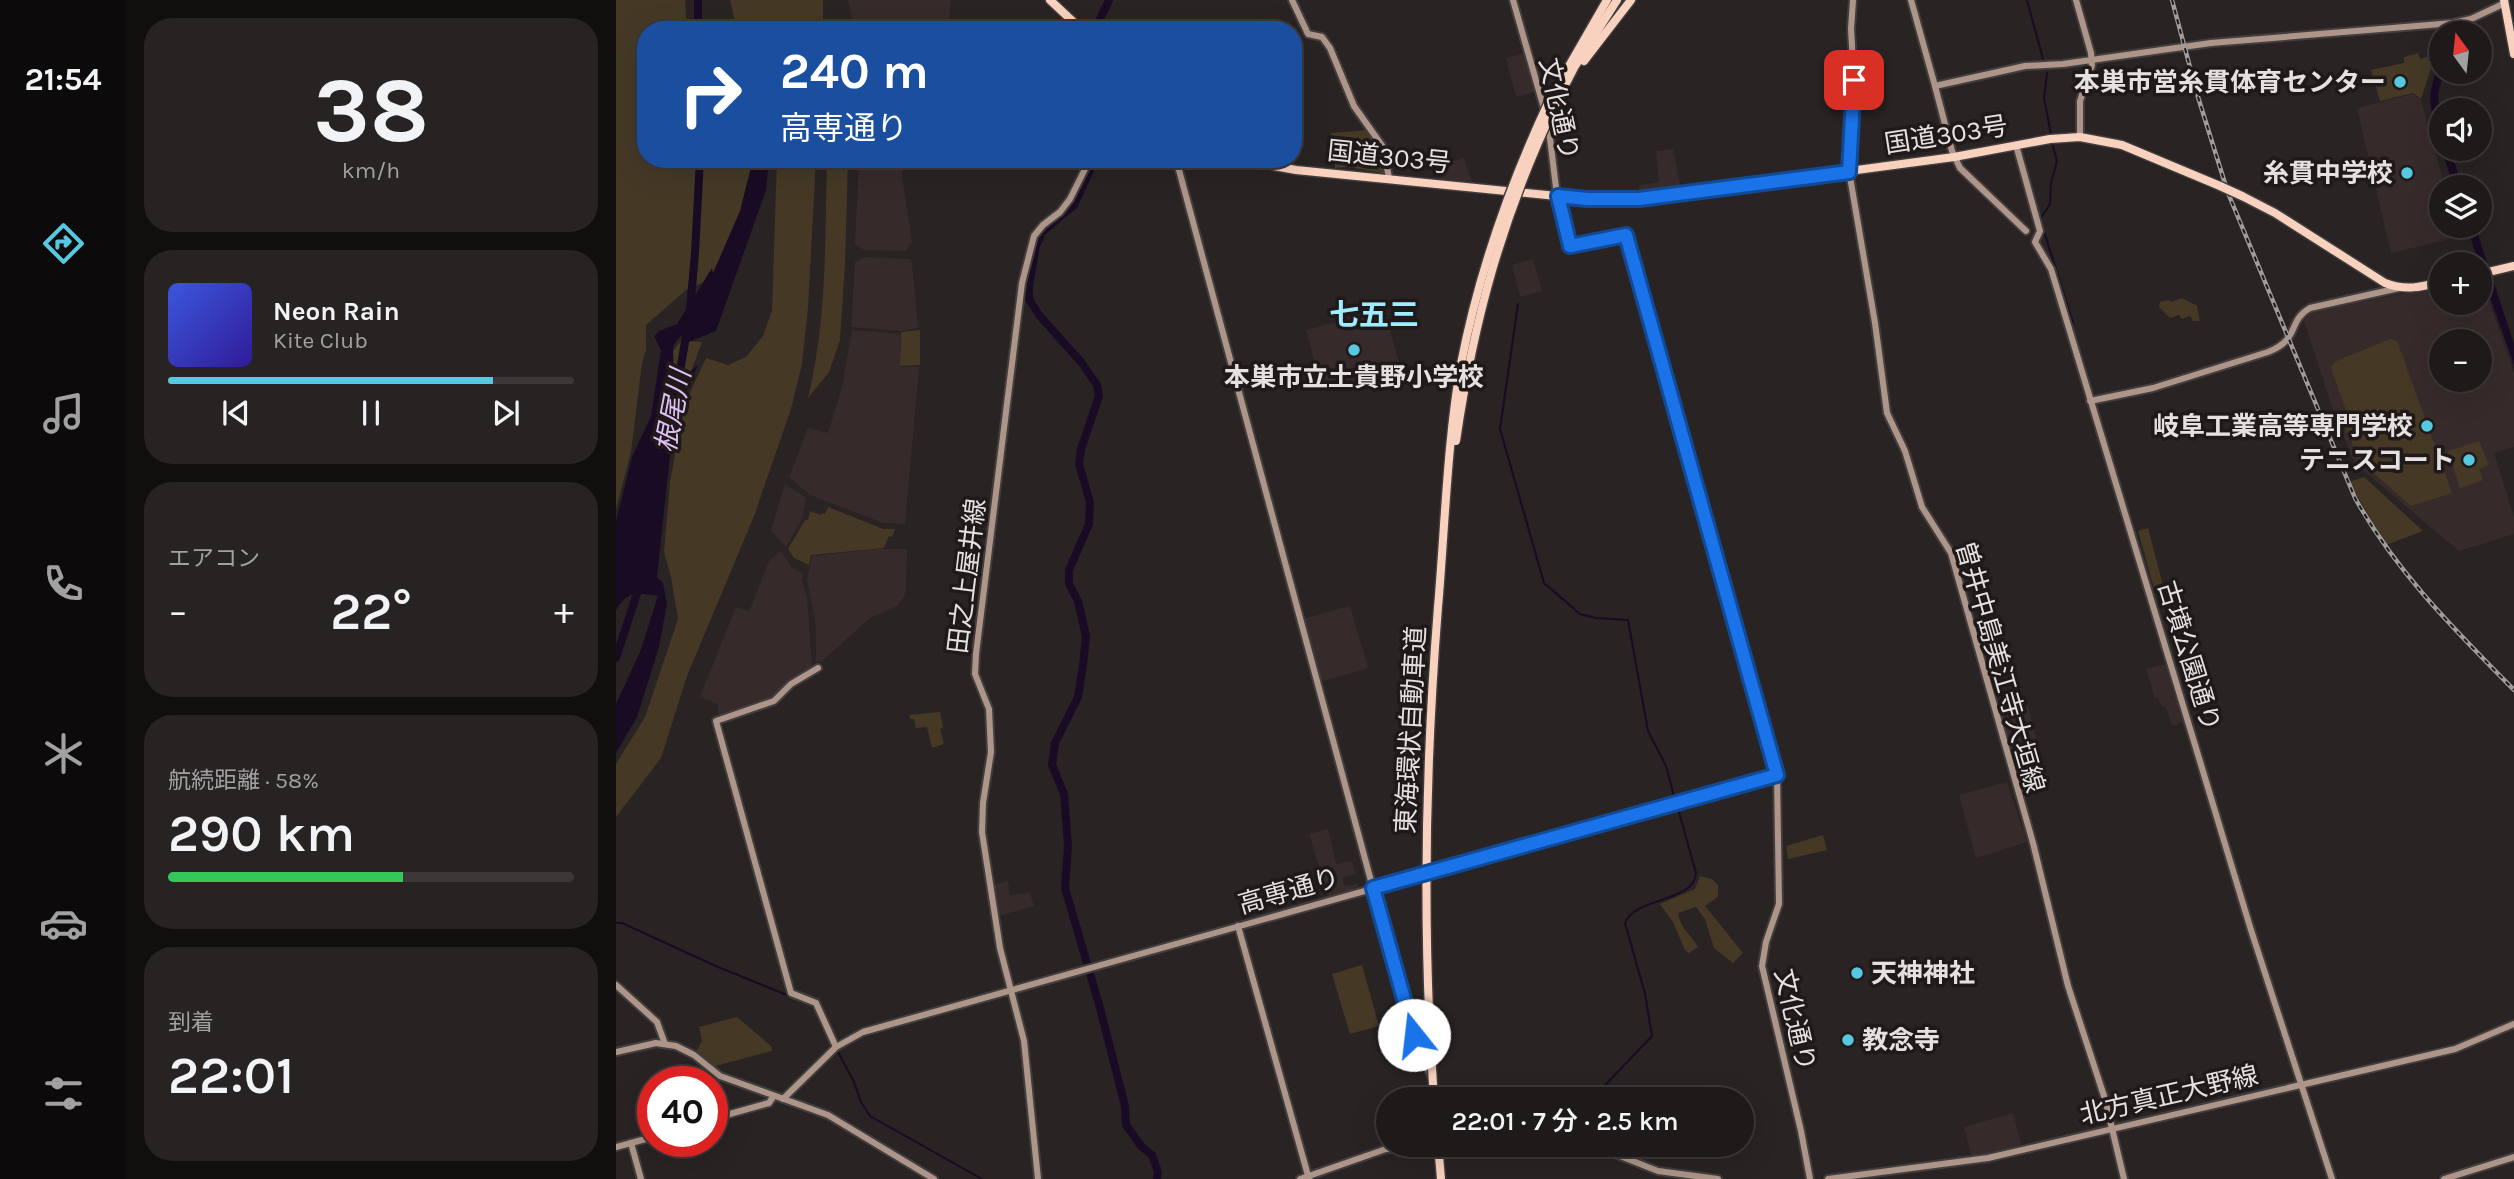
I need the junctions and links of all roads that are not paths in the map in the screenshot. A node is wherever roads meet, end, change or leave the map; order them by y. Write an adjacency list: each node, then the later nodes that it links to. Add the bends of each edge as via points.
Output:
1 (1050, 0): 11 (highway)
2 (1292, 0): 12 (street)
3 (1513, 0): 27 (street, 文化通り, via 1550,133)
4 (1607, 0): 18 (highway, 東海環状自動車道)
5 (1617, 0): 17 (highway, 東海環状自動車道)
6 (1631, 0): 17 (highway)
7 (1853, 0): 25 (street, 曽井中島美江寺大垣線)
8 (1911, 0): 16 (street)
9 (2076, 0): 15 (street)
10 (2504, 2): 14 (highway); 15 (street, via 2467,20 2448,23 2211,43)
11 (1072, 21)
12 (1301, 21)
13 (1302, 23): 26 (street, via 1308,34 1322,37 1354,106 1383,147)
14 (2514, 54)
15 (2091, 60): 16 (street, via 2025,66); 19 (street, via 2080,101)
16 (1935, 86): 21 (street)
17 (1564, 88): 18 (highway, 東海環状自動車道)
18 (1554, 100): 46 (highway, 東海環状自動車道, bridge, via 1503,208 1475,300 1456,396 1432,700 1427,845 1428,970)
19 (2080, 137): 20 (highway, 国道303号); 32 (highway, 国道303号, bridge, via 2122,145 2242,196 2276,213 2369,275)
20 (2016, 145): 21 (highway, 国道303号); 33 (street, 古墳公園通り, via 2040,231 2035,242 2051,269)
21 (1954, 157): 25 (highway, 国道303号); 28 (street, via 1967,177)
22 (1085, 168): 39 (street, 田之上屋井線, via 1065,206 1034,236 1025,271 976,654 975,674 989,709 991,751 982,832)
23 (1178, 168): 36 (street)
24 (1285, 168): 26 (highway, 国道303号)
25 (1849, 172): 27 (highway, 国道303号, via 1639,199); 50 (street, 曽井中島美江寺大垣線, via 1887,413 1905,451 1922,507 1951,553 2068,986)
26 (1389, 178): 27 (highway, 国道303号)
27 (1558, 196): 35 (street, 文化通り, via 1570,246 1626,235)
28 (2026, 231)
29 (2514, 266): 30 (highway)
30 (2492, 271)
31 (2429, 285): 32 (highway)
32 (2399, 288): 33 (street, via 2310,308 2298,317 2286,343 2268,352 2153,388)
33 (2091, 401): 44 (street, 古墳公園通り)
34 (818, 668): 42 (street, via 774,701 716,721 791,993 816,1003)
35 (1777, 775): 36 (street, 高専通り); 65 (street, 文化通り, via 1779,904 1762,966)
36 (1373, 888): 37 (street, 高専通り); 45 (street, via 1419,1052)
37 (1238, 926): 39 (street, 高専通り); 58 (street)
38 (616, 985): 41 (street, via 657,1022)
39 (1010, 990): 42 (street, 高専通り, via 863,1032); 61 (street, 田之上屋井線, via 1024,1041)
40 (2514, 1024): 44 (street, 北方真正大野線, via 2455,1049)
41 (665, 1044): 43 (street); 47 (street, via 685,1050 720,1076)
42 (836, 1047): 48 (street, 高専通り)
43 (616, 1052)
44 (2301, 1084): 50 (street, 北方真正大野線); 68 (street, 古墳公園通り)
45 (1435, 1087)
46 (1436, 1087)
47 (774, 1097): 48 (street); 49 (street, via 769,1103)
48 (783, 1099): 60 (street, via 828,1115)
49 (728, 1115)
50 (2112, 1128): 66 (street, 北方真正大野線, via 1988,1158); 67 (street, 曽井中島美江寺大垣線)
51 (637, 1141): 52 (street)
52 (631, 1143): 53 (street); 59 (street)
53 (616, 1147)
54 (1376, 1153): 58 (street)
55 (1442, 1157): 63 (highway, bridge)
56 (1623, 1157): 64 (street, via 1658,1171)
57 (2514, 1157): 69 (street)
58 (1309, 1177): 62 (street)
59 (641, 1179)
60 (934, 1179)
61 (1038, 1179)
62 (1300, 1179)
63 (1441, 1179)
64 (1718, 1179)
65 (1810, 1179)
66 (1828, 1179)
67 (2124, 1179)
68 (2332, 1179)
69 (2444, 1179)

